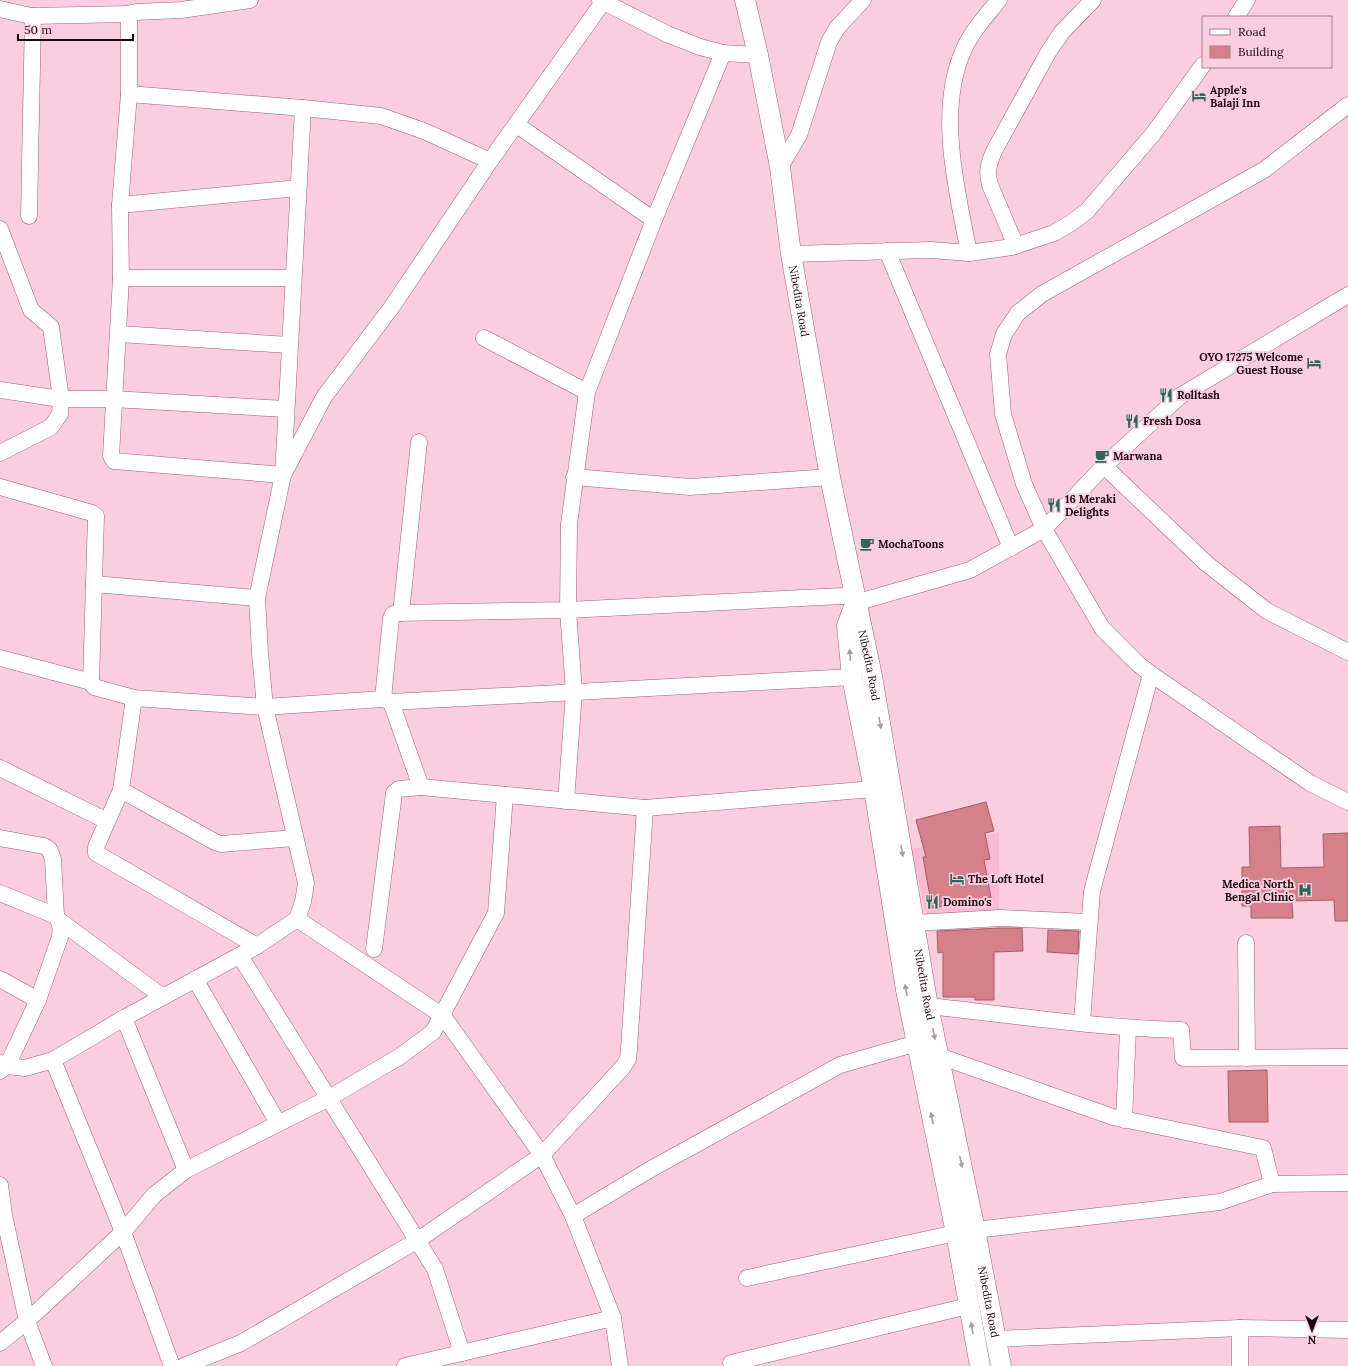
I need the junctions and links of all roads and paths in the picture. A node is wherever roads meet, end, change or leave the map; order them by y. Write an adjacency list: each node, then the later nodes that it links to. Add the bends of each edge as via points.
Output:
1 (250, 0): 8 (street)
2 (745, 0): 14 (street, Nibedita Road)
3 (863, 0): 21 (street, via 837,28 829,42 799,135)
4 (999, 0): 29 (street, via 973,31 956,71 951,115 952,160)
5 (1093, 0): 27 (street, via 1062,32 1049,51 988,166 987,176 990,185)
6 (1247, 0): 12 (street)
7 (601, 1): 13 (street, via 667,34); 19 (street)
8 (181, 5): 10 (street)
9 (0, 10): 11 (street)
10 (130, 14): 11 (street); 16 (street)
11 (33, 16): 24 (street)
12 (1237, 16)
13 (723, 53): 14 (street); 25 (street)
14 (758, 55): 21 (street, Nibedita Road)
15 (1202, 66): 27 (street, via 1154,134 1087,211 1054,233)
16 (129, 94): 18 (street); 23 (street)
17 (1348, 105): 49 (street, via 1264,170 1042,294 1018,313 1004,334 998,354 1003,414 1024,484)
18 (303, 108): 20 (street, via 387,118); 22 (street)
19 (516, 125): 20 (street); 25 (street)
20 (490, 161): 45 (street, via 391,308 324,398)
21 (780, 167): 30 (street, Nibedita Road)
22 (298, 188): 23 (street); 32 (street)
23 (120, 205): 31 (street)
24 (29, 216)
25 (654, 220): 38 (street)
26 (0, 229): 39 (street, via 31,310 51,327)
27 (1016, 246): 29 (street)
28 (887, 251): 29 (street, via 931,250); 30 (street); 50 (street)
29 (969, 253)
30 (791, 254): 46 (street, Nibedita Road)
31 (121, 278): 32 (street); 34 (street)
32 (293, 278): 36 (street)
33 (1348, 295): 44 (street, via 1180,396)
34 (119, 334): 36 (street); 40 (street)
35 (484, 338): 38 (street)
36 (289, 345): 41 (street)
37 (0, 390): 39 (street)
38 (587, 392): 47 (street)
39 (61, 398): 40 (street); 43 (street, via 60,414 51,427)
40 (113, 399): 41 (street); 45 (street, via 111,456 114,461)
41 (286, 409): 45 (street)
42 (419, 442): 55 (street)
43 (0, 453)
44 (1104, 466): 49 (street); 56 (street, via 1208,564 1267,611)
45 (283, 475): 52 (street)
46 (830, 477): 47 (street, via 690,487); 53 (street, Nibedita Road)
47 (574, 478): 54 (street, via 569,524)
48 (0, 487): 51 (street, via 94,514)
49 (1044, 529): 50 (street); 58 (street, via 1102,628)
50 (1011, 548): 53 (street, via 970,570)
51 (94, 584): 52 (street); 60 (street)
52 (257, 598): 64 (street)
53 (854, 598): 54 (street, via 778,599); 59 (street, Nibedita Road, one-way to 53, via 847,626); 80 (street, Nibedita Road, one-way to 80, via 872,676)
54 (568, 610): 55 (street); 61 (street)
55 (401, 612): 63 (street, via 393,614 391,618)
56 (1347, 648)
57 (0, 658): 60 (street)
58 (1151, 674): 71 (street, via 1310,784); 79 (street, via 1094,883)
59 (852, 677): 61 (street); 67 (street, Nibedita Road)
60 (91, 682): 62 (street, via 94,687)
61 (574, 692): 63 (street); 70 (street)
62 (134, 698): 64 (street); 68 (street)
63 (387, 701): 64 (street); 66 (street)
64 (265, 707): 75 (street)
65 (0, 768): 73 (street)
66 (421, 787): 69 (street); 83 (street, via 399,789 394,793)
67 (874, 789): 72 (street); 94 (street, Nibedita Road, one-way to 67)
68 (120, 790): 73 (street); 75 (street, via 221,844)
69 (505, 796): 70 (street); 90 (street, via 496,913)
70 (566, 801): 72 (street)
71 (1348, 802)
72 (645, 808): 103 (street, via 628,1059)
73 (107, 821): 82 (street, via 96,847 98,854)
74 (0, 838): 78 (street, via 49,849 53,859)
75 (295, 838): 77 (street, via 306,883)
76 (0, 893): 78 (street)
77 (297, 918): 82 (street); 90 (street)
78 (58, 919): 87 (street); 88 (street, via 60,937)
79 (1089, 922): 80 (street, via 1000,918); 92 (street)
80 (914, 923): 89 (street, Nibedita Road)
81 (1246, 943): 97 (street)
82 (257, 946): 84 (street)
83 (374, 949)
84 (240, 956): 86 (street); 100 (street)
85 (0, 979): 88 (street)
86 (195, 979): 87 (street); 102 (street)
87 (163, 997): 91 (street)
88 (38, 1000): 99 (street)
89 (928, 1006): 92 (street); 95 (street, Nibedita Road, one-way to 95)
90 (443, 1016): 100 (street, via 433,1032 399,1057); 103 (street)
91 (124, 1018): 98 (street); 104 (street)
92 (1082, 1022): 93 (street)
93 (1128, 1029): 97 (street, via 1181,1030 1183,1058); 101 (street)
94 (917, 1043): 108 (street, via 840,1064 651,1169); 110 (street, Nibedita Road, one-way to 94)
95 (939, 1056): 101 (street); 110 (street, Nibedita Road, one-way to 110)
96 (1348, 1057): 97 (street)
97 (1247, 1058)
98 (53, 1060): 99 (street, via 25,1068); 109 (street)
99 (2, 1067)
100 (329, 1098): 102 (street); 111 (street)
101 (1124, 1120): 106 (street, via 1263,1148)
102 (278, 1123): 104 (street)
103 (542, 1155): 108 (street); 111 (street)
104 (186, 1170): 109 (street, via 154,1196)
105 (1348, 1183): 106 (street)
106 (1272, 1184): 110 (street, via 1220,1202)
107 (0, 1185): 115 (street)
108 (573, 1216): 114 (street)
109 (123, 1232): 115 (street); 123 (street)
110 (966, 1232): 112 (street); 113 (street, Nibedita Road); 118 (street, Nibedita Road)
111 (418, 1240): 120 (street, via 441,1282); 124 (street, via 241,1343)
112 (747, 1278)
113 (968, 1306): 121 (street); 127 (street, Nibedita Road, one-way to 113)
114 (613, 1318): 120 (street); 126 (street)
115 (27, 1321): 119 (street); 122 (street)
116 (1240, 1328): 117 (street); 118 (street); 129 (street)
117 (1348, 1330)
118 (995, 1339): 128 (street, Nibedita Road)
119 (0, 1343)
120 (462, 1353): 125 (street)
121 (731, 1363)
122 (44, 1366)
123 (172, 1366)
124 (184, 1366)
125 (405, 1366)
126 (620, 1366)
127 (980, 1366)
128 (1001, 1366)
129 (1240, 1366)

